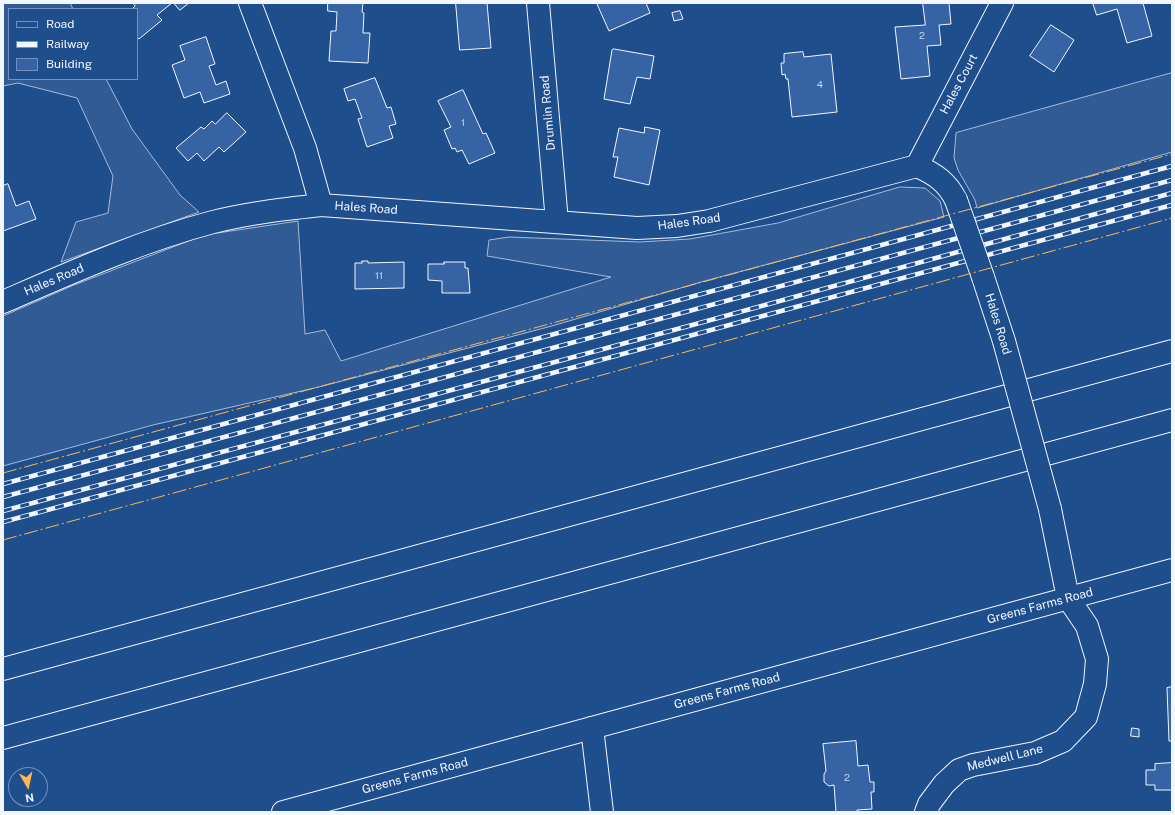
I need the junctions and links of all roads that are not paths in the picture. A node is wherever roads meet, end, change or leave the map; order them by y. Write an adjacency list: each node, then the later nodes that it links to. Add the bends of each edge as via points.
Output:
1 (250, 3): 5 (main road, via 305,148)
2 (538, 3): 6 (main road, Drumlin Road)
3 (1002, 3): 4 (main road, Hales Court)
4 (917, 166): 6 (main road, Hales Road, via 787,201 677,226 637,228); 11 (main road, Hales Road, bridge, via 941,179 956,200 1004,342 1050,509)
5 (321, 205): 6 (main road, Hales Road); 7 (main road, Hales Road, via 270,211 213,222 150,242)
6 (557, 222)
7 (3, 302)
8 (1172, 351): 12 (main road)
9 (1172, 420): 14 (main road)
10 (1172, 570): 11 (main road, Greens Farms Road)
11 (1068, 598): 13 (main road, Greens Farms Road); 17 (main road, Medwell Lane, via 1087,626 1096,659 1095,684 1086,717 1063,741 1035,753 959,770 944,784)
12 (3, 669)
13 (592, 728): 15 (main road, Greens Farms Road); 16 (main road)
14 (3, 738)
15 (283, 812)
16 (602, 812)
17 (926, 812)

